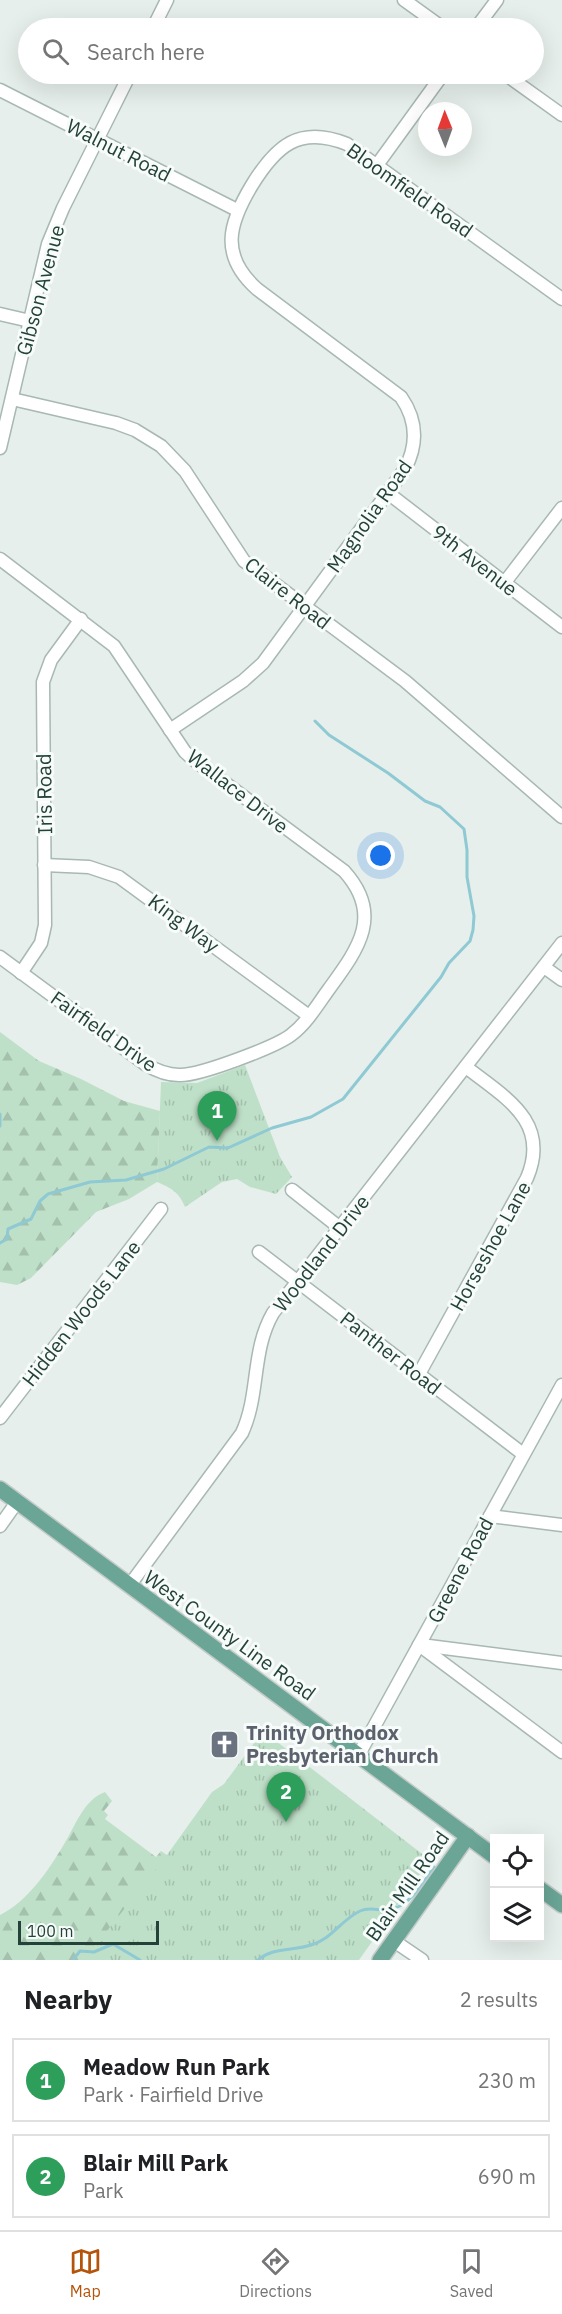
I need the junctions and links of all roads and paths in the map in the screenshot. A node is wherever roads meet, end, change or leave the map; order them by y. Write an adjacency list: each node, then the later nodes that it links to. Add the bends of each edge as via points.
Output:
1 (404, 0): 5 (street)
2 (497, 0): 6 (street)
3 (164, 1): 4 (street)
4 (157, 18)
5 (429, 18)
6 (484, 18)
7 (125, 84): 12 (street, Gibson Avenue)
8 (436, 84): 13 (street)
9 (519, 84): 11 (street)
10 (0, 90): 12 (street, Walnut Road)
11 (562, 115)
12 (97, 139): 14 (street, Walnut Road); 17 (street, Gibson Avenue, via 51,236)
13 (377, 165): 14 (street, Bloomfield Road, via 337,140 294,140 268,160); 15 (street, Bloomfield Road)
14 (237, 210): 20 (street, Magnolia Road, via 232,229 233,251 250,283 392,387 406,404 414,428 413,450)
15 (562, 299)
16 (0, 314): 17 (street)
17 (30, 321): 18 (street, Gibson Avenue)
18 (12, 399): 19 (street, Gibson Avenue); 24 (street, Claire Road, via 117,423 161,446 185,471 244,561)
19 (0, 448)
20 (388, 493): 23 (street, 9th Avenue); 24 (street, Magnolia Road)
21 (562, 508): 23 (street)
22 (0, 559): 25 (street, Wallace Drive)
23 (505, 582): 26 (street, 9th Avenue)
24 (304, 607): 27 (street, Magnolia Road, via 254,673); 28 (street, Claire Road, via 405,681)
25 (81, 619): 27 (street, Wallace Drive, via 114,646); 29 (street, Iris Road, via 51,660 43,682)
26 (562, 627)
27 (170, 730): 35 (street, Wallace Drive, via 194,760 344,872 357,888 364,911 363,936 354,955)
28 (562, 817)
29 (44, 864): 33 (street, Iris Road, via 43,934); 35 (street, King Way, via 89,867 119,877)
30 (562, 943): 32 (street, Woodland Drive)
31 (0, 957): 33 (street, Fairfield Drive)
32 (544, 967): 34 (street); 36 (street, Woodland Drive)
33 (21, 973): 35 (street, Fairfield Drive, via 145,1064 164,1073 196,1073 272,1045 292,1034)
34 (562, 980)
35 (309, 1016)
36 (466, 1067): 39 (street, Woodland Drive); 42 (street, Horseshoe Lane, via 524,1116 533,1141 533,1159 527,1178)
37 (292, 1190): 39 (street)
38 (161, 1209): 45 (street, Hidden Woods Lane)
39 (340, 1228): 41 (street, Woodland Drive)
40 (259, 1252): 41 (street, Panther Road)
41 (298, 1281): 42 (street, Panther Road); 52 (street, Woodland Drive, via 273,1313 261,1337 251,1408 242,1433)
42 (419, 1374): 46 (street, Panther Road)
43 (562, 1385): 44 (street, Greene Road)
44 (558, 1400): 46 (street, Greene Road)
45 (0, 1418)
46 (523, 1454): 49 (street, Greene Road)
47 (0, 1489): 48 (main road, West County Line Road)
48 (17, 1502): 51 (street); 52 (main road, West County Line Road)
49 (490, 1516): 50 (street); 53 (street, Greene Road)
50 (562, 1525)
51 (0, 1526)
52 (129, 1586): 56 (main road, West County Line Road)
53 (419, 1645): 54 (street); 55 (street); 56 (street, Greene Road)
54 (562, 1663)
55 (562, 1752)
56 (358, 1755): 57 (main road, West County Line Road)
57 (468, 1836): 58 (main road, West County Line Road); 61 (main road, Blair Mill Road)
58 (490, 1852)
59 (544, 1892): 60 (main road)
60 (562, 1905)
61 (394, 1941): 62 (main road, Blair Mill Road); 63 (street)
62 (380, 1960)
63 (422, 1960)

